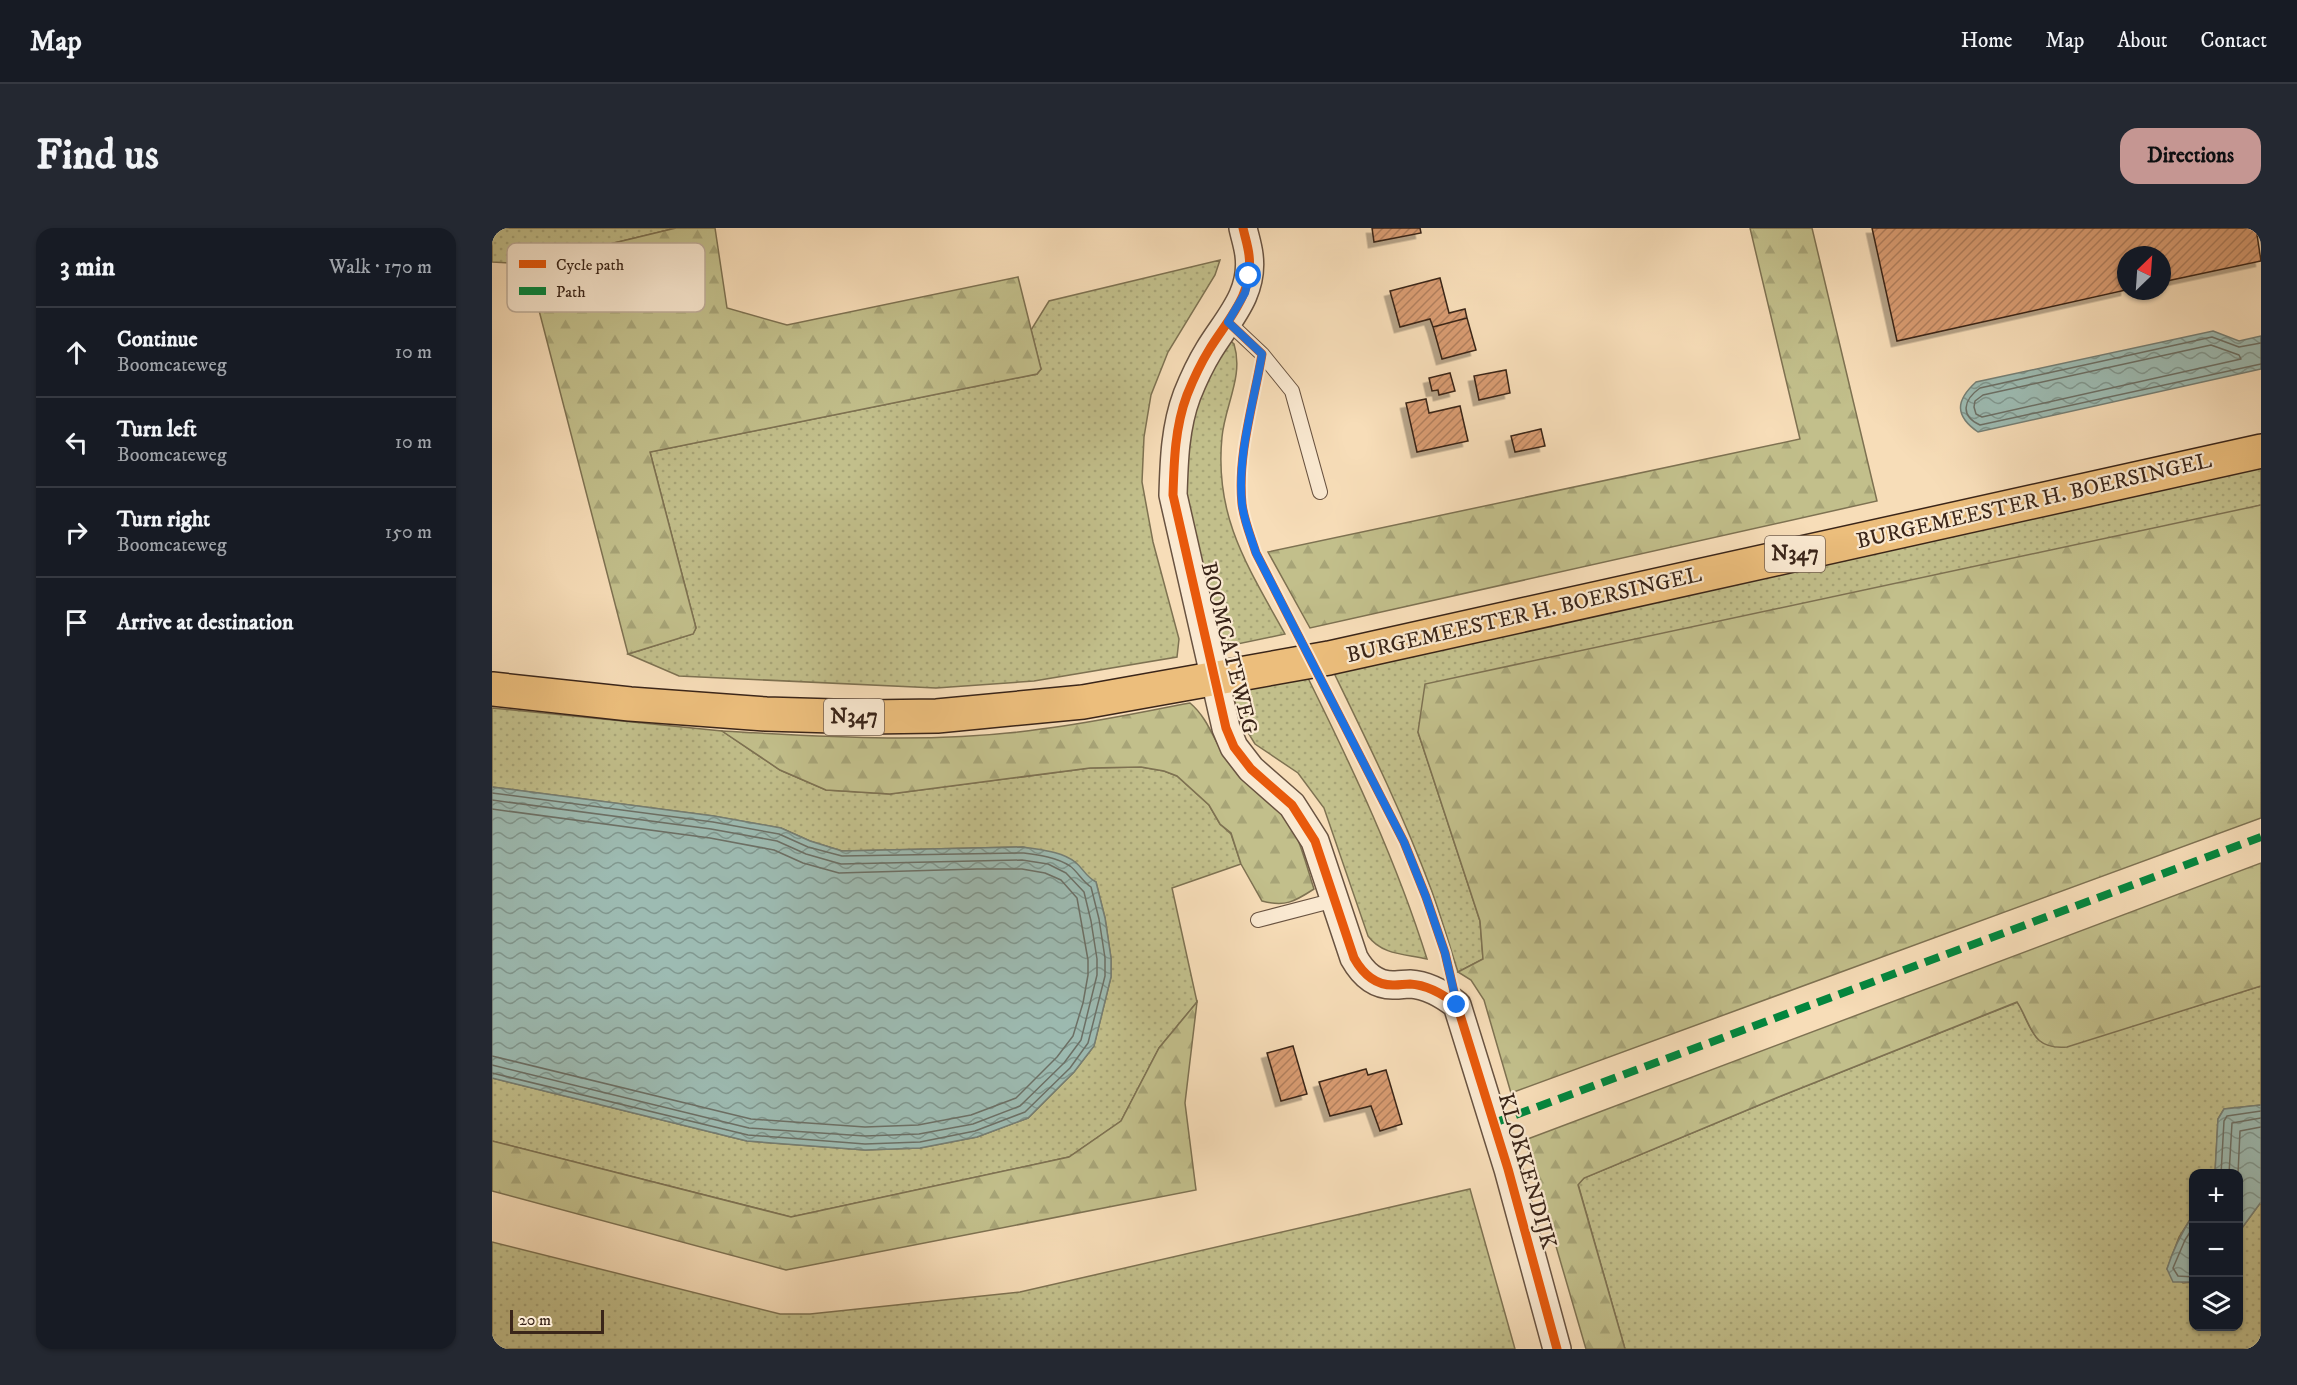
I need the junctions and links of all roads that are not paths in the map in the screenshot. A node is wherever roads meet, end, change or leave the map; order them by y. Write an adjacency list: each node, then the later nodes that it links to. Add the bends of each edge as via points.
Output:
1 (1243, 228): 2 (street, BOOMCATEWEG, via 1249,276 1245,293)
2 (1228, 322): 4 (lane, via 1262,354 1292,391); 5 (street, BOOMCATEWEG, via 1208,351 1187,395 1174,460 1173,495)
3 (2261, 451): 5 (main road, BURGEMEESTER H. BOERSINGEL / N347, via 1341,656)
4 (1320, 492)
5 (1214, 680): 6 (main road, BURGEMEESTER H. BOERSINGEL / N347, via 1083,702 937,716 867,717 630,704); 7 (street, BOOMCATEWEG, via 1234,747 1251,769 1292,805 1315,841)
6 (492, 689)
7 (1335, 900): 8 (lane); 9 (street, BOOMCATEWEG, via 1362,973 1392,986 1426,987)
8 (1258, 920)
9 (1457, 1005): 10 (street, KLOKKENDIJK, via 1508,1169)
10 (1557, 1349)

